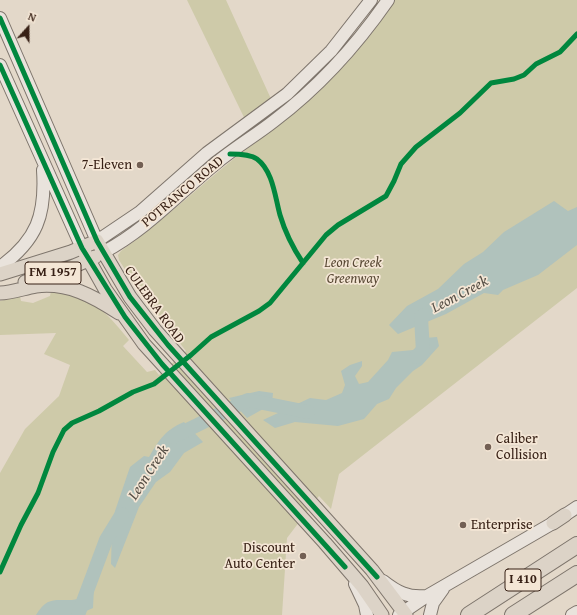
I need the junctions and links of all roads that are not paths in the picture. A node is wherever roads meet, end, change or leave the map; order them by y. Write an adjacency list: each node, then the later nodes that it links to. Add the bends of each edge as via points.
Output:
1 (371, 0): 5 (main road, POTRANCO ROAD, via 331,51)
2 (388, 0): 6 (main road, POTRANCO ROAD, via 342,59)
3 (0, 18): 8 (main road, CULEBRA ROAD)
4 (0, 65): 7 (main road, CULEBRA ROAD)
5 (287, 94): 6 (main road); 8 (main road, POTRANCO ROAD, via 207,153)
6 (296, 104): 8 (main road, POTRANCO ROAD, via 216,163 150,222)
7 (42, 161): 9 (main road, CULEBRA ROAD); 11 (main road, via 43,201 38,224 25,245)
8 (101, 247): 9 (main road, POTRANCO ROAD / FM 1957); 10 (main road, POTRANCO ROAD / FM 1957); 22 (main road, CULEBRA ROAD, via 138,308 174,353)
9 (82, 248): 10 (main road, CULEBRA ROAD); 12 (main road, POTRANCO ROAD / FM 1957)
10 (88, 260): 13 (main road, POTRANCO ROAD / FM 1957); 15 (main road, CULEBRA ROAD)
11 (0, 267)
12 (0, 274)
13 (0, 289)
14 (0, 293): 15 (main road, via 41,286 69,288 98,300)
15 (125, 317): 20 (main road, CULEBRA ROAD, via 162,364)
16 (577, 507): 17 (main road)
17 (565, 515): 18 (main road)
18 (553, 523): 23 (main road)
19 (577, 545): 30 (highway, I 410)
20 (345, 567): 27 (main road, via 363,599); 28 (main road, CULEBRA ROAD)
21 (577, 574): 31 (highway, I 410)
22 (377, 577): 24 (main road, via 402,594); 26 (main road, CULEBRA ROAD)
23 (445, 586): 24 (main road); 29 (main road, via 436,599)
24 (427, 596): 26 (main road)
25 (577, 612): 32 (main road)
26 (403, 614)
27 (367, 615)
28 (382, 615)
29 (430, 615)
30 (470, 615)
31 (513, 615)
32 (572, 615)

